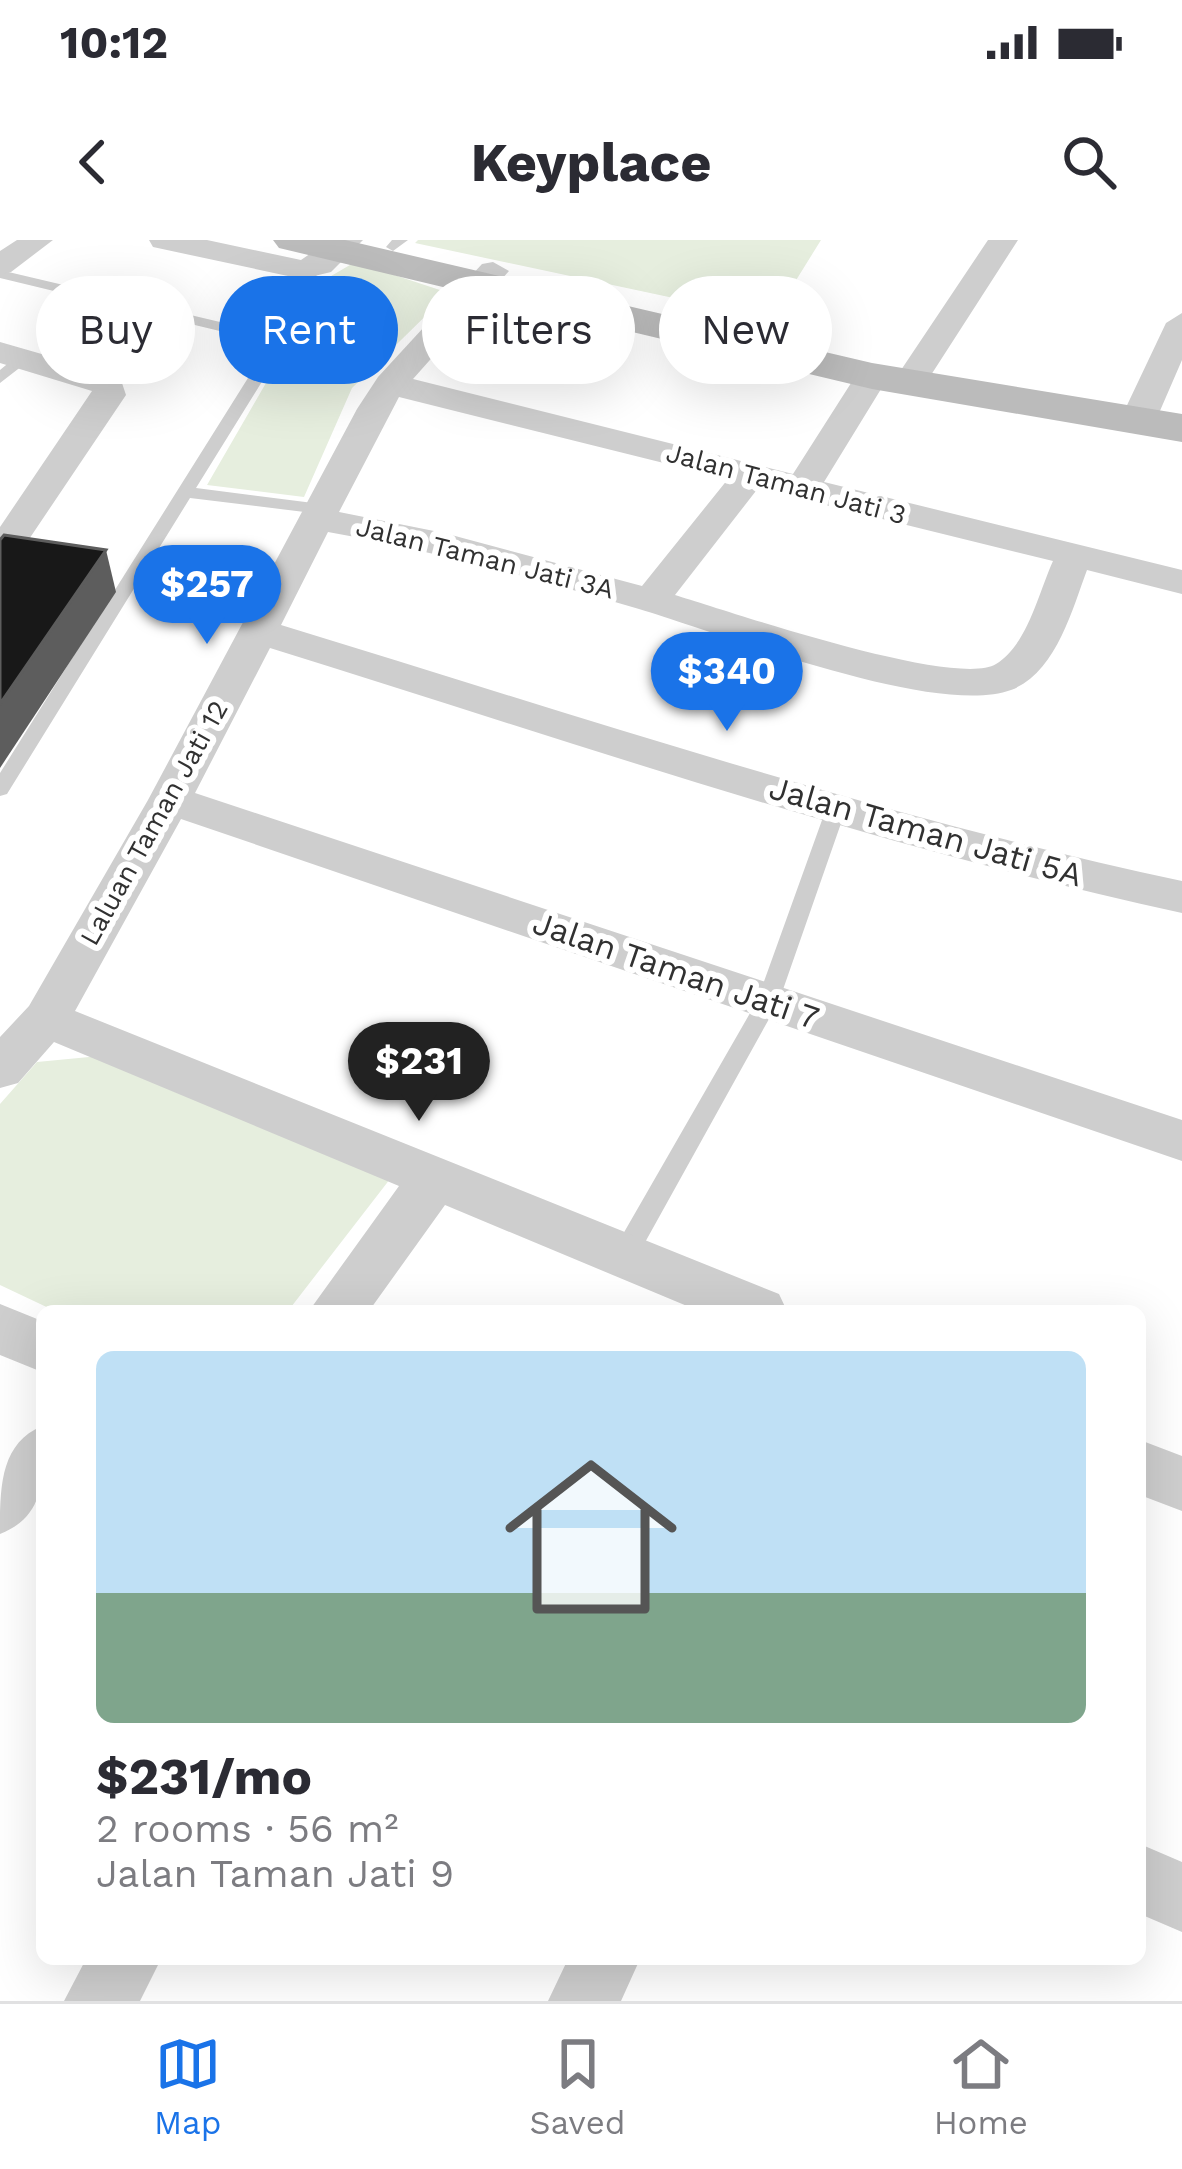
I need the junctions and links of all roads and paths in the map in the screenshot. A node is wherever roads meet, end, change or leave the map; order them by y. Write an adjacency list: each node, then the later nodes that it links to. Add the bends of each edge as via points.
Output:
1 (38, 240): 6 (street)
2 (164, 240): 5 (street)
3 (1003, 240): 16 (street)
4 (349, 247): 5 (street, via 290,269); 8 (lane); 9 (street); 10 (street)
5 (244, 248)
6 (0, 265)
7 (0, 274): 13 (lane)
8 (323, 276)
9 (478, 276)
10 (478, 276)
11 (635, 312): 16 (street)
12 (1182, 323): 20 (street)
13 (219, 326)
14 (422, 349): 17 (street, Laluan Taman Jati 12)
15 (8, 363): 26 (street, via 109,387)
16 (902, 374): 20 (street); 22 (street)
17 (398, 375)
18 (254, 384): 23 (lane)
19 (390, 384): 21 (street, Jalan Taman Jati 3); 24 (street, Laluan Taman Jati 12)
20 (1162, 415)
21 (750, 475): 22 (street, Jalan Taman Jati 3); 31 (street)
22 (802, 488): 25 (street, Jalan Taman Jati 3)
23 (188, 492): 24 (lane, Jalan Taman Jati 3A); 30 (lane)
24 (318, 514): 31 (street, Jalan Taman Jati 3A); 32 (street, Laluan Taman Jati 12)
25 (1073, 558): 29 (street, Jalan Taman Jati 3); 31 (street, Jalan Taman Jati 3A, via 1029,655 1012,674 986,684 891,669)
26 (10, 563): 27 (lane)
27 (0, 568)
28 (105, 582): 30 (lane)
29 (1182, 582)
30 (127, 585): 33 (lane)
31 (651, 600)
32 (258, 632): 34 (street, Laluan Taman Jati 12); 35 (street, Jalan Taman Jati 5A)
33 (0, 789)
34 (170, 800): 37 (street, Jalan Taman Jati 7); 38 (street, Laluan Taman Jati 12)
35 (836, 808): 36 (street, Jalan Taman Jati 5A); 37 (lane)
36 (1182, 896)
37 (767, 1001): 40 (street, Jalan Taman Jati 7); 42 (lane)
38 (46, 1019): 39 (street, Laluan Taman Jati 12); 41 (street)
39 (0, 1069)
40 (1182, 1141)
41 (435, 1178): 42 (street); 43 (street)
42 (624, 1256): 44 (street)
43 (341, 1305)
44 (744, 1305)
45 (0, 1328): 46 (street)
46 (36, 1345)
47 (36, 1460): 50 (street)
48 (1146, 1469): 49 (street)
49 (1182, 1484)
50 (0, 1507)
51 (1146, 1881): 52 (street)
52 (1182, 1898)
53 (122, 1965): 55 (street)
54 (602, 1965): 56 (street)
55 (100, 2001)
56 (584, 2001)

